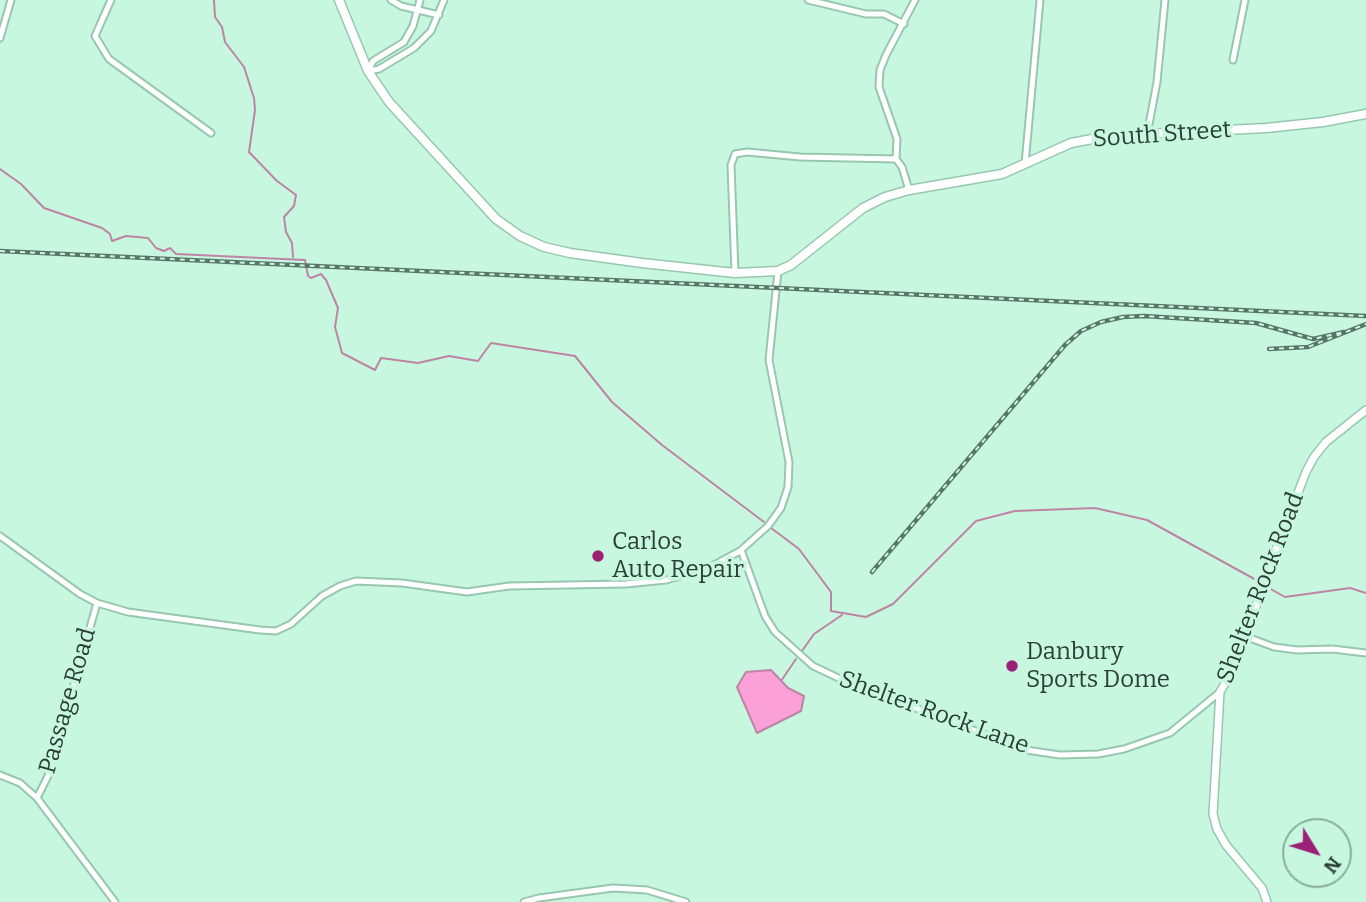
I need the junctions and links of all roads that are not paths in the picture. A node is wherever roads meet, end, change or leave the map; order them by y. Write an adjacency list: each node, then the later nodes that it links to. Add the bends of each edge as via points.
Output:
1 (11, 0): 15 (street)
2 (111, 0): 19 (street, via 95,36 109,59)
3 (339, 0): 17 (main road)
4 (391, 0): 12 (street)
5 (419, 0): 12 (street)
6 (444, 0): 13 (street)
7 (808, 0): 14 (street, via 884,14)
8 (915, 0): 14 (street)
9 (1040, 0): 22 (street)
10 (1165, 0): 20 (street)
11 (1245, 0): 16 (street)
12 (417, 10): 13 (street); 17 (street, via 404,42 373,61)
13 (439, 15): 17 (street, via 414,48)
14 (904, 24): 21 (street, via 886,55 879,87 897,139)
15 (0, 38)
16 (1233, 60)
17 (368, 71): 25 (main road, via 401,118 496,219 520,236 570,253)
18 (1366, 114): 20 (main road, South Street, via 1265,128)
19 (211, 133)
20 (1147, 135): 22 (main road, South Street, via 1071,143)
21 (896, 159): 23 (street); 25 (street, via 735,154 730,165)
22 (1026, 165): 23 (main road, South Street, via 979,179)
23 (909, 190): 24 (main road, South Street, via 863,208)
24 (778, 271): 25 (main road); 28 (street, via 769,360 789,462 788,487 768,526)
25 (735, 273)
26 (1366, 410): 30 (street, Shelter Rock Road, via 1326,442 1310,464)
27 (0, 536): 29 (street)
28 (741, 550): 29 (street, via 716,564 666,580 626,584 467,592 356,581 322,596 291,624 276,631 128,612); 32 (street, Shelter Rock Lane, via 765,616 775,632 813,666 1026,750 1060,755 1124,749 1170,733)
29 (97, 603): 34 (street, Passage Road, via 48,776)
30 (1247, 637): 31 (street, via 1286,648); 32 (street, Shelter Rock Road)
31 (1366, 653)
32 (1220, 692): 38 (street, Shelter Rock Road, via 1213,814 1226,845 1262,888)
33 (0, 775): 34 (street, via 20,783)
34 (37, 798): 35 (street)
35 (115, 902)
36 (524, 902): 37 (street, via 613,888 647,890)
37 (686, 902)
38 (1267, 902)

